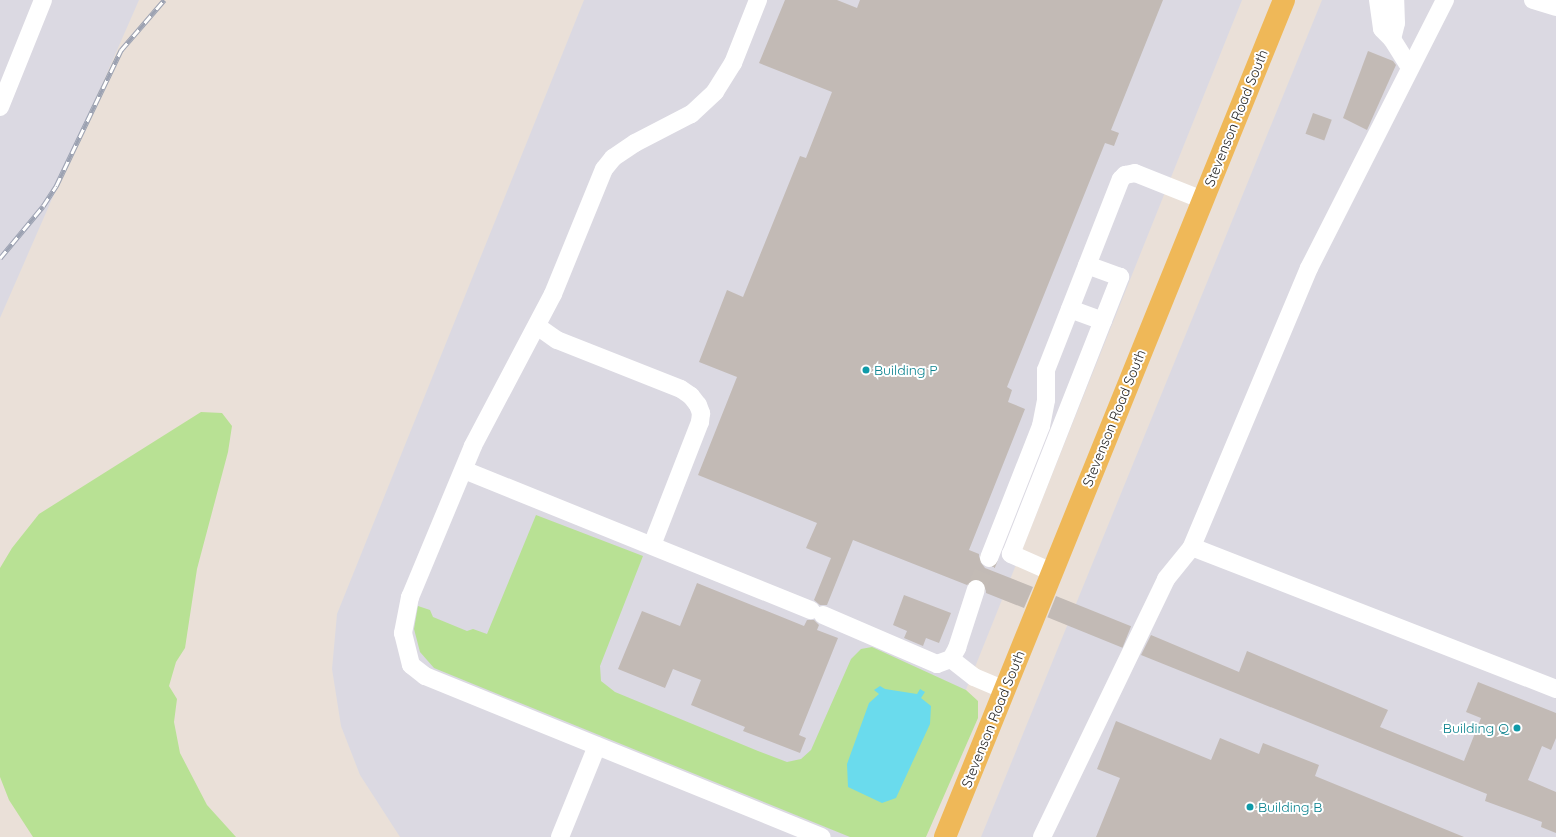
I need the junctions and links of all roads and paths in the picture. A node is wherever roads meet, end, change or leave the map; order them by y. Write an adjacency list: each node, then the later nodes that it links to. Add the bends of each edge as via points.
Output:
1 (43, 0): 11 (lane)
2 (758, 0): 16 (lane, via 733,63 715,92 691,114 635,143 613,158 604,170 553,294)
3 (1378, 0): 9 (lane, via 1382,29)
4 (1395, 0): 9 (lane, via 1396,23)
5 (1445, 0): 10 (lane)
6 (1533, 0): 8 (lane)
7 (1283, 3): 12 (main road, Stevenson Road South)
8 (1556, 7)
9 (1392, 39): 10 (lane)
10 (1410, 68): 19 (lane, via 1309,268)
11 (0, 107)
12 (1203, 200): 13 (lane, via 1135,172 1125,174 1118,184); 21 (main road, Stevenson Road South)
13 (1087, 265): 14 (lane); 15 (lane, via 1120,277)
14 (1070, 309): 15 (lane); 20 (lane, via 1046,370 1046,400 1041,426)
15 (1103, 321): 21 (lane, via 1011,554)
16 (537, 326): 17 (lane, via 491,410); 18 (lane, via 558,340 681,389 698,405 701,413 700,422)
17 (464, 470): 18 (lane); 28 (lane, via 410,597 403,633 411,665 425,676)
18 (652, 545): 24 (lane)
19 (1192, 547): 26 (lane); 32 (lane, via 1166,579)
20 (989, 558)
21 (1052, 572): 27 (main road, Stevenson Road South)
22 (976, 589): 23 (lane)
23 (961, 636): 24 (lane, via 943,650); 25 (lane)
24 (922, 658): 25 (lane, via 937,664)
25 (951, 659): 27 (lane, via 974,677)
26 (1556, 689)
27 (1004, 690): 31 (main road, Stevenson Road South)
28 (597, 746): 29 (lane); 30 (lane)
29 (560, 837)
30 (822, 837)
31 (945, 837)
32 (1042, 837)

